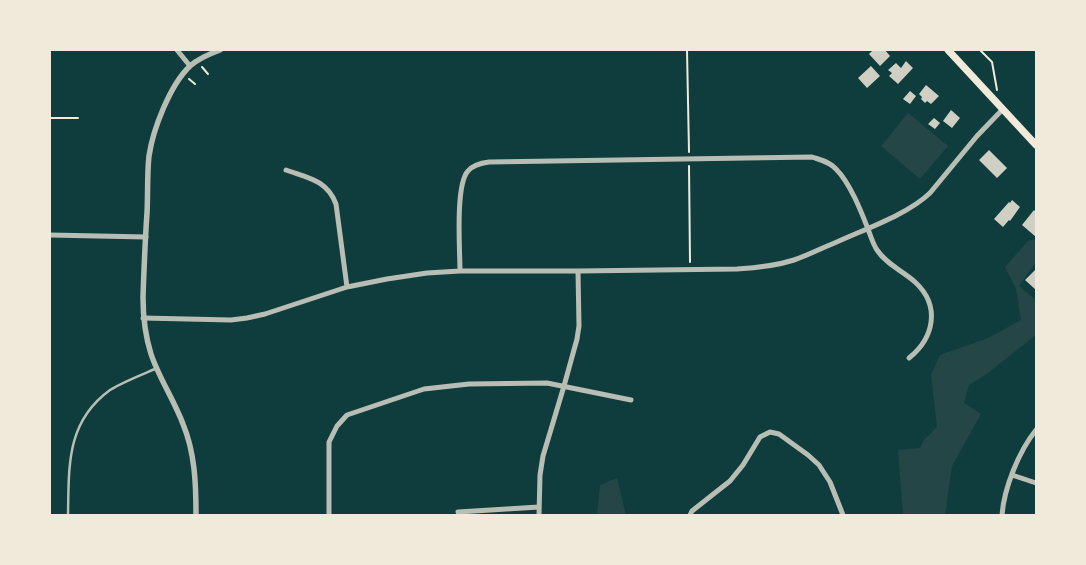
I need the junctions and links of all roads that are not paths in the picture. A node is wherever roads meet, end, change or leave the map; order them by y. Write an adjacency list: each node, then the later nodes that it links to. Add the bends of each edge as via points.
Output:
1 (177, 50): 4 (street)
2 (220, 50): 4 (street)
3 (948, 50): 5 (main road)
4 (190, 66): 10 (street, via 168,97 152,142)
5 (1003, 109): 6 (main road); 8 (street, via 923,200)
6 (1036, 145)
7 (286, 170): 13 (street, via 317,181 333,195)
8 (868, 228): 11 (street, via 846,182 835,168 812,157 489,162 467,171 462,183); 12 (street, via 794,260 760,268); 15 (street, via 881,256 916,283 930,305 932,324 929,333)
9 (50, 235): 10 (street)
10 (146, 237): 14 (street)
11 (460, 271): 12 (street); 13 (street, via 427,273)
12 (578, 271): 17 (street, via 579,326)
13 (347, 287): 14 (street, via 247,318)
14 (144, 318): 16 (street)
15 (909, 358)
16 (156, 368): 24 (lane, via 112,389 85,415 70,457); 25 (street, via 184,424 190,446)
17 (564, 386): 18 (street); 22 (street, via 543,456); 26 (street, via 547,383 469,384 424,389 347,415 329,442)
18 (631, 400)
19 (1036, 430): 20 (street)
20 (1012, 475): 21 (street); 30 (street)
21 (1036, 483)
22 (539, 507): 23 (street); 27 (street)
23 (458, 512)
24 (68, 515)
25 (196, 515)
26 (329, 515)
27 (539, 515)
28 (690, 515): 29 (street, via 730,481 760,437 770,432 779,434 819,465)
29 (844, 515)
30 (1002, 515)

